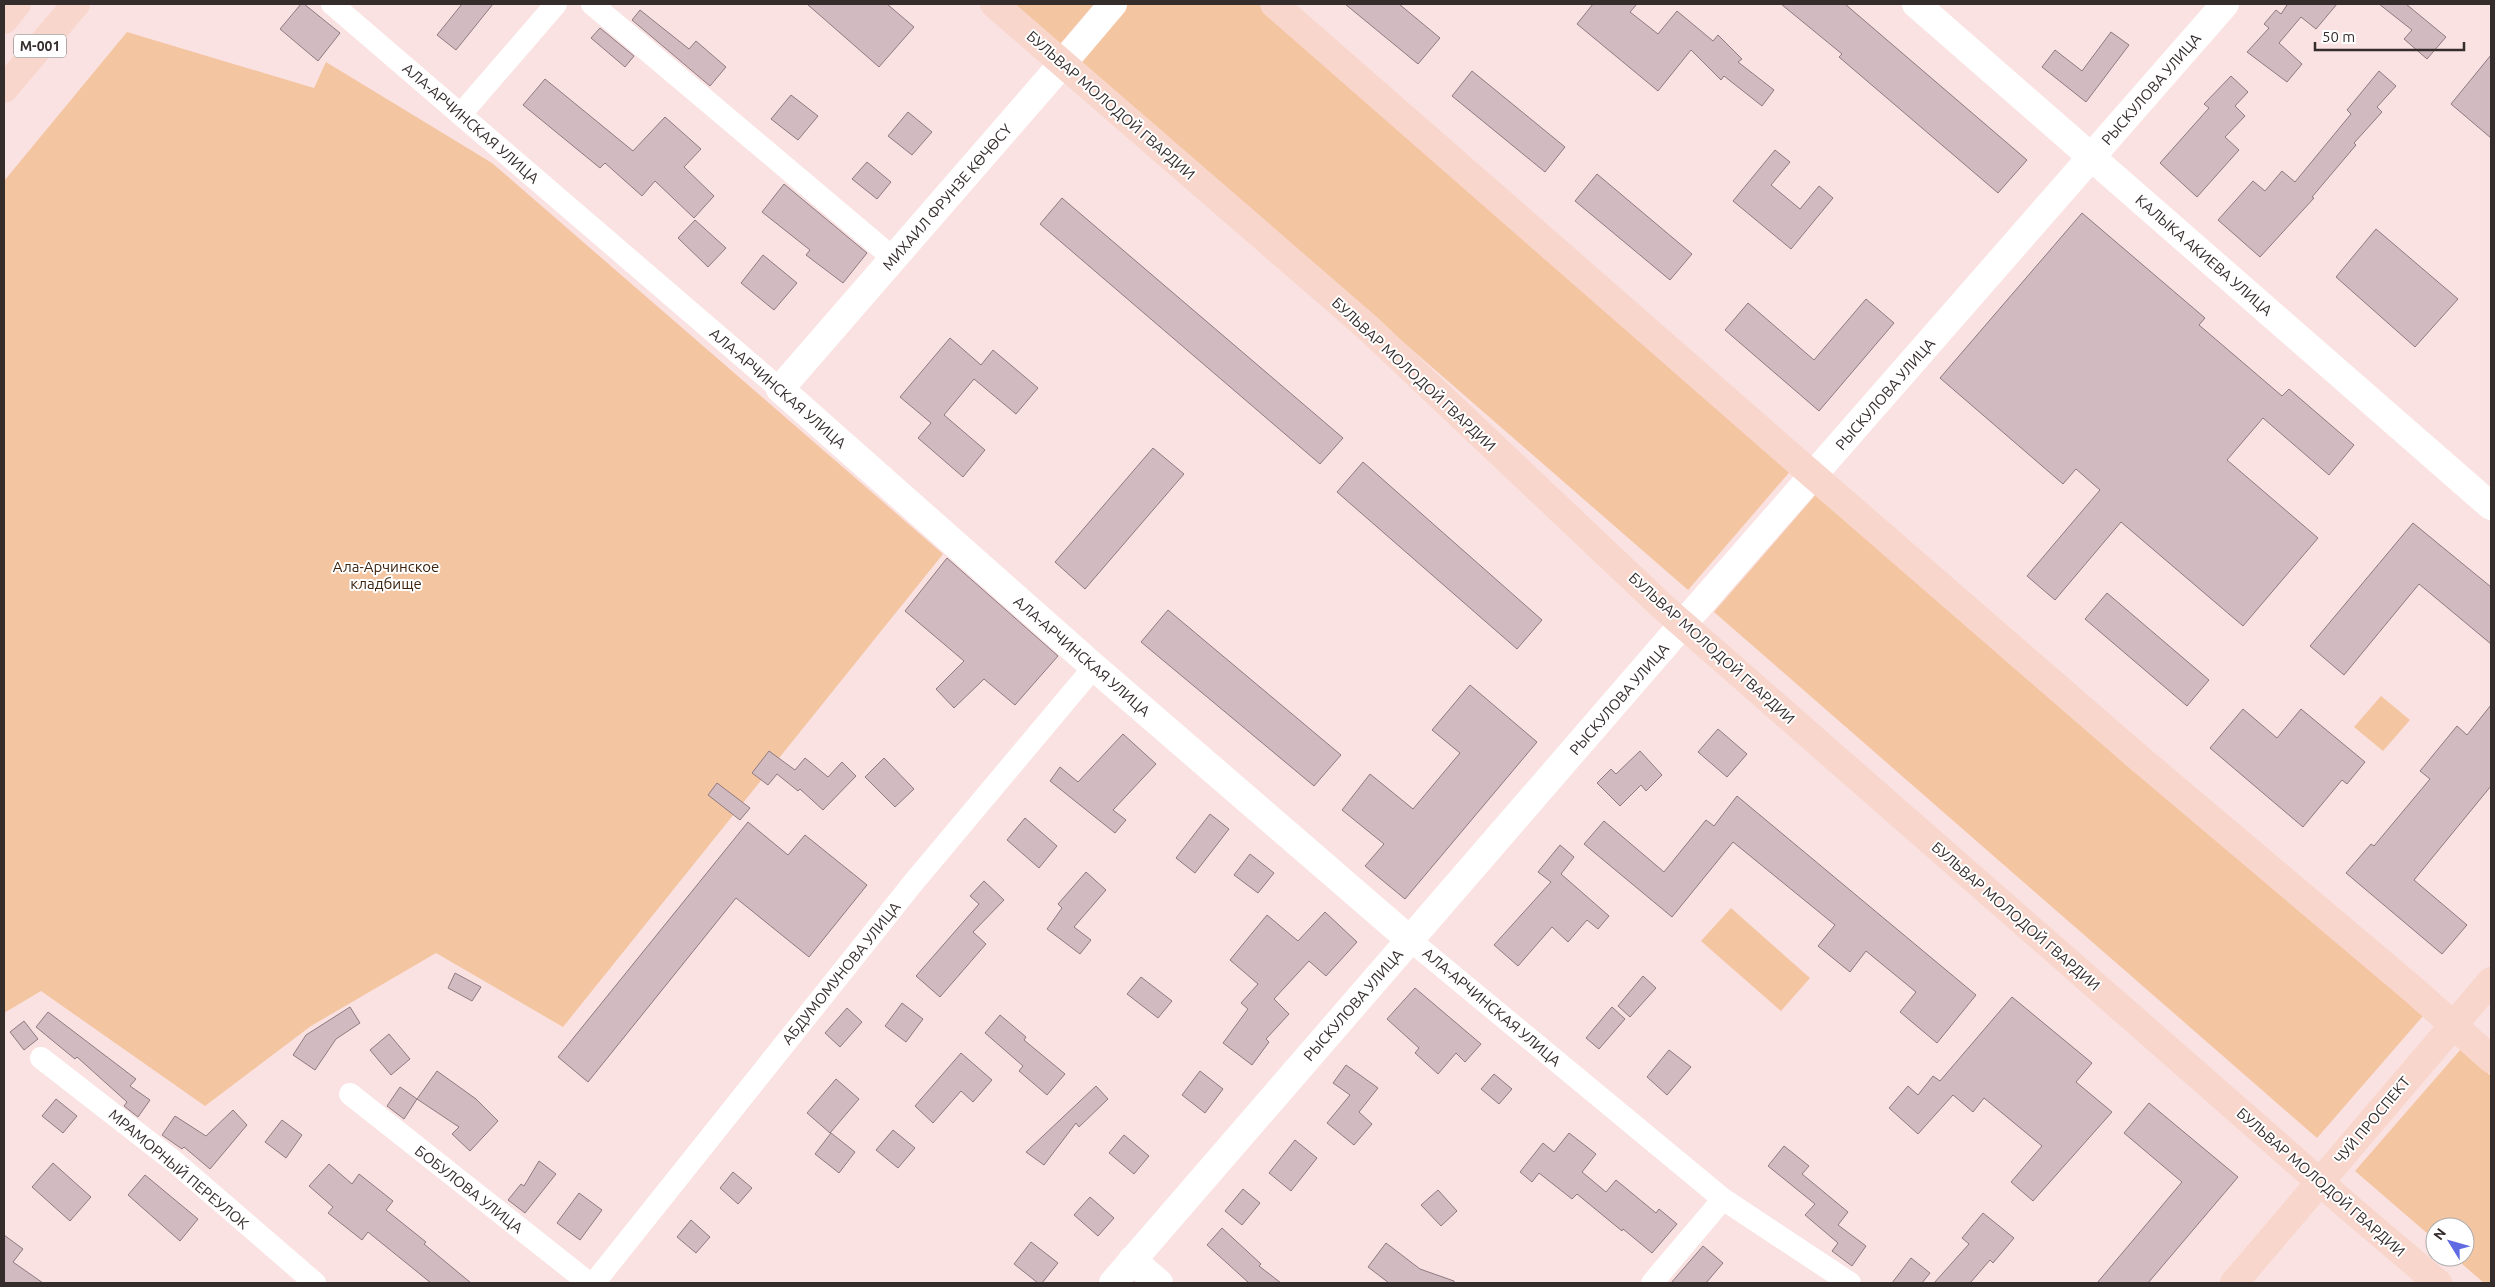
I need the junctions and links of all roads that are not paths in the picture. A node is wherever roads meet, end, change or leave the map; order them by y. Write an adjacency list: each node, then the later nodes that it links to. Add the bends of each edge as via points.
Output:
1 (17, 4): 11 (main road, М-001)
2 (76, 4): 13 (main road, М-001)
3 (332, 4): 14 (street, АЛА-АРЧИНСКАЯ УЛИЦА)
4 (556, 4): 14 (street)
5 (592, 4): 16 (street)
6 (994, 4): 12 (main road, БУЛЬВАР МОЛОДОЙ ГВАРДИИ)
7 (1113, 4): 12 (street, МИХАИЛ ФРУНЗЕ КӨЧӨСҮ)
8 (1274, 4): 18 (main road)
9 (1916, 4): 15 (street, КАЛЫКА АКИЕВА УЛИЦА)
10 (2224, 4): 15 (street, РЫСКУЛОВА УЛИЦА)
11 (4, 20)
12 (1063, 63): 16 (street, МИХАИЛ ФРУНЗЕ КӨЧӨСҮ); 20 (main road, БУЛЬВАР МОЛОДОЙ ГВАРДИИ, via 1366,326)
13 (4, 89)
14 (461, 114): 17 (street, АЛА-АРЧИНСКАЯ УЛИЦА)
15 (2092, 157): 18 (street, РЫСКУЛОВА УЛИЦА); 19 (street, КАЛЫКА АКИЕВА УЛИЦА)
16 (893, 258): 17 (street, МИХАИЛ ФРУНЗЕ КӨЧӨСҮ)
17 (780, 389): 21 (street, АЛА-АРЧИНСКАЯ УЛИЦА)
18 (1814, 475): 20 (street, РЫСКУЛОВА УЛИЦА); 24 (main road)
19 (2491, 506)
20 (1683, 624): 22 (street, РЫСКУЛОВА УЛИЦА); 28 (main road, БУЛЬВАР МОЛОДОЙ ГВАРДИИ)
21 (1094, 667): 22 (street, АЛА-АРЧИНСКАЯ УЛИЦА); 33 (street, АБДУМОМУНОВА УЛИЦА, via 913,883)
22 (1410, 940): 29 (street, АЛА-АРЧИНСКАЯ УЛИЦА); 30 (street, РЫСКУЛОВА УЛИЦА)
23 (2491, 980): 24 (main road, ЧУЙ ПРОСПЕКТ)
24 (2454, 1026): 26 (main road); 28 (main road, ЧУЙ ПРОСПЕКТ)
25 (41, 1058): 31 (street, МРАМОРНЫЙ ПЕРЕУЛОК, via 176,1164)
26 (2491, 1059)
27 (350, 1094): 32 (street, БОБУЛОВА УЛИЦА)
28 (2320, 1182): 38 (main road, ЧУЙ ПРОСПЕКТ); 39 (main road, БУЛЬВАР МОЛОДОЙ ГВАРДИИ)
29 (1723, 1199): 36 (street); 37 (street, АЛА-АРЧИНСКАЯ УЛИЦА)
30 (1132, 1260): 34 (street, РЫСКУЛОВА УЛИЦА); 35 (street)
31 (315, 1283)
32 (589, 1283)
33 (594, 1283)
34 (1113, 1283)
35 (1159, 1283)
36 (1652, 1283)
37 (1850, 1283)
38 (2234, 1283)
39 (2438, 1283)

